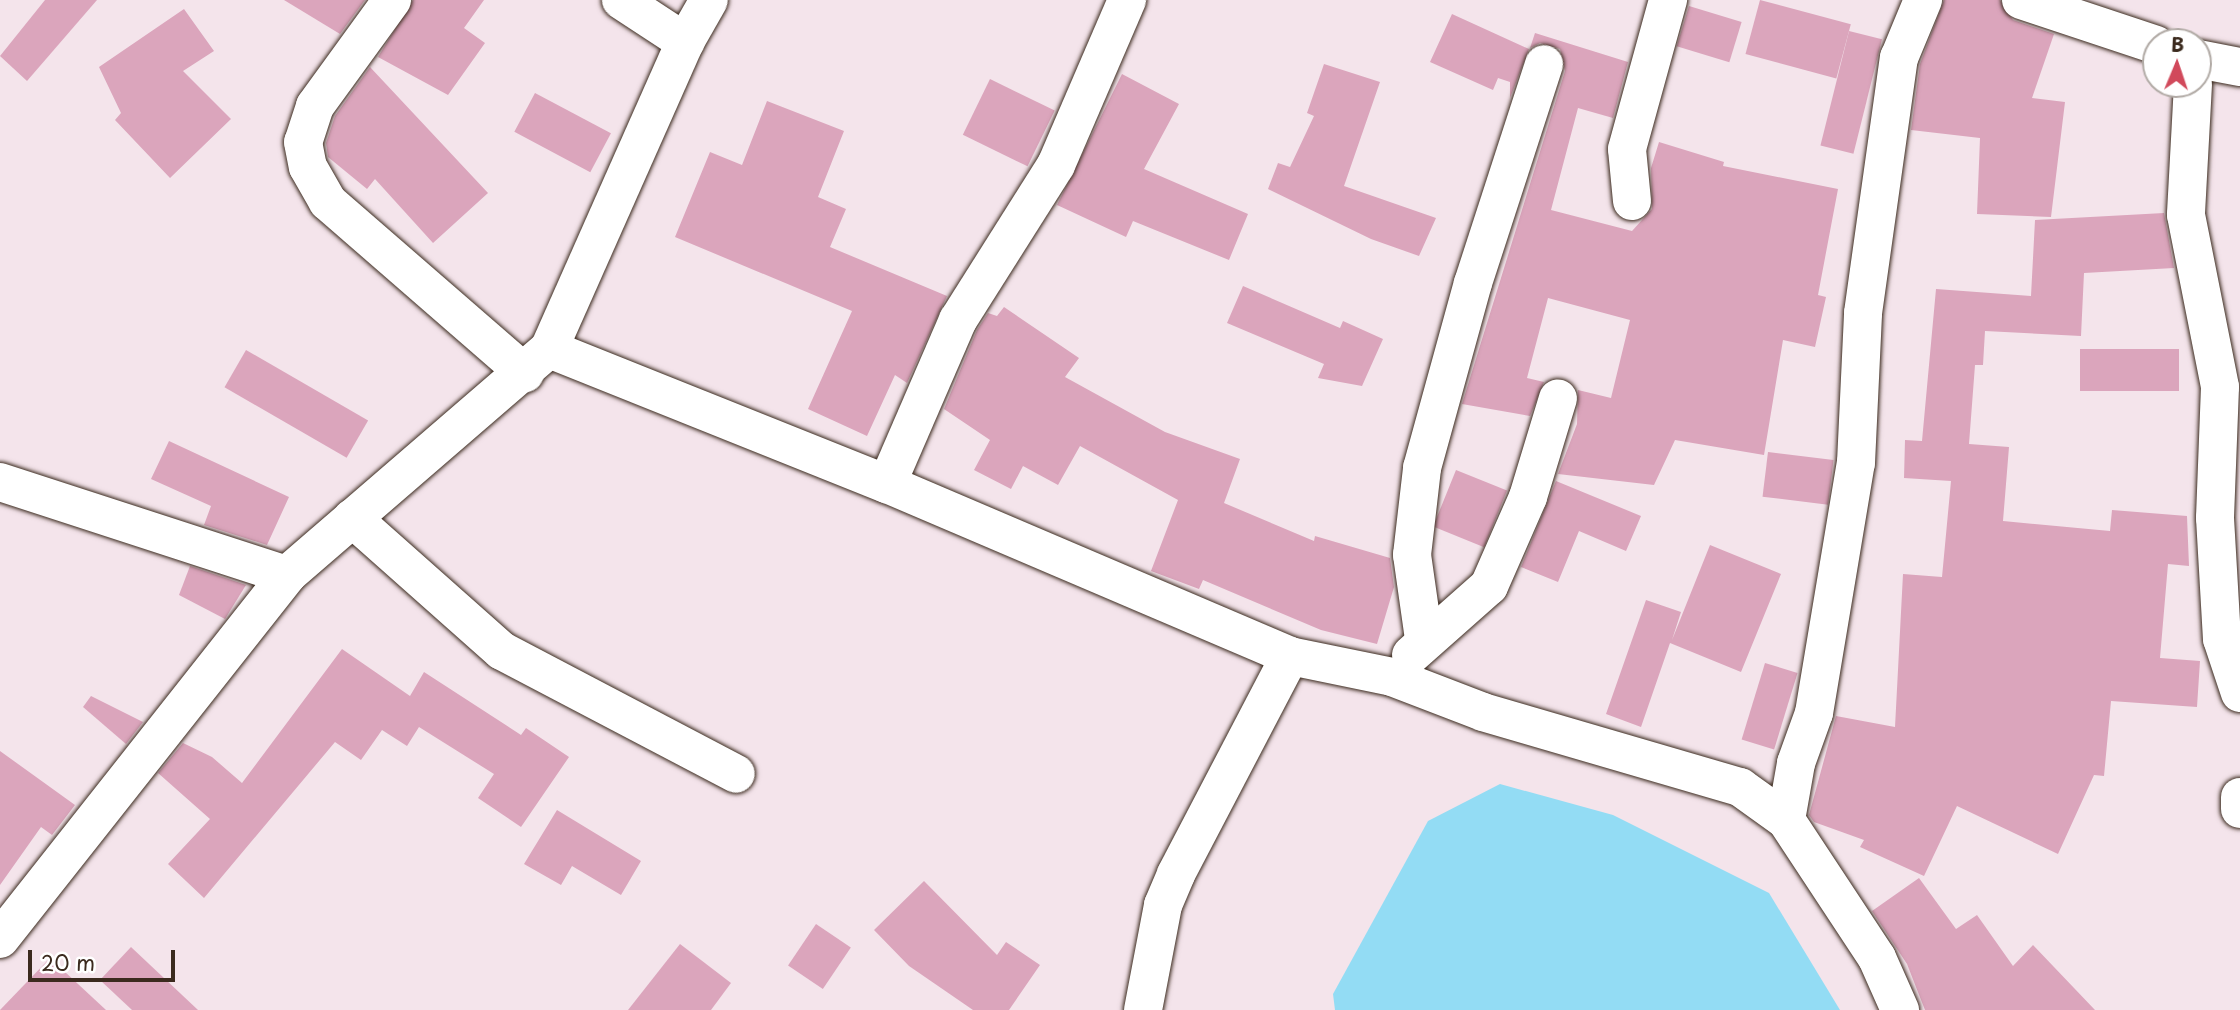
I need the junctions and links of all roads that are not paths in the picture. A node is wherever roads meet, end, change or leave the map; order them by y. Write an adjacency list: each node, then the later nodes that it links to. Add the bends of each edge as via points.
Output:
1 (392, 0): 15 (street, via 315,106 303,142 308,167 328,202)
2 (621, 0): 9 (street)
3 (709, 0): 9 (street)
4 (1127, 0): 18 (street, via 1056,165 958,320)
5 (1668, 0): 14 (street, via 1627,149)
6 (1923, 0): 28 (street, via 1899,58 1863,313 1856,463 1815,713 1796,763)
7 (2021, 0): 8 (street)
8 (2142, 40)
9 (685, 42): 15 (street)
10 (2212, 61): 12 (street)
11 (1544, 64): 21 (street, via 1473,284 1422,468 1412,555)
12 (2240, 66)
13 (2192, 98): 24 (street, via 2186,215 2220,387 2215,518 2222,639)
14 (1632, 201)
15 (537, 361): 18 (street); 19 (street)
16 (1558, 397): 21 (street, via 1528,497 1489,586)
17 (0, 482): 20 (street)
18 (887, 484): 22 (street)
19 (352, 518): 20 (street); 25 (street, via 502,651)
20 (287, 575): 29 (street)
21 (1424, 639): 23 (street)
22 (1290, 656): 23 (street); 30 (street, via 1175,874 1163,905)
23 (1392, 677): 28 (street, via 1483,712 1740,787)
24 (2240, 693)
25 (736, 774)
26 (2240, 797): 27 (street)
27 (2240, 809)
28 (1786, 821): 31 (street, via 1877,958)
29 (0, 939)
30 (1143, 1010)
31 (1900, 1010)

